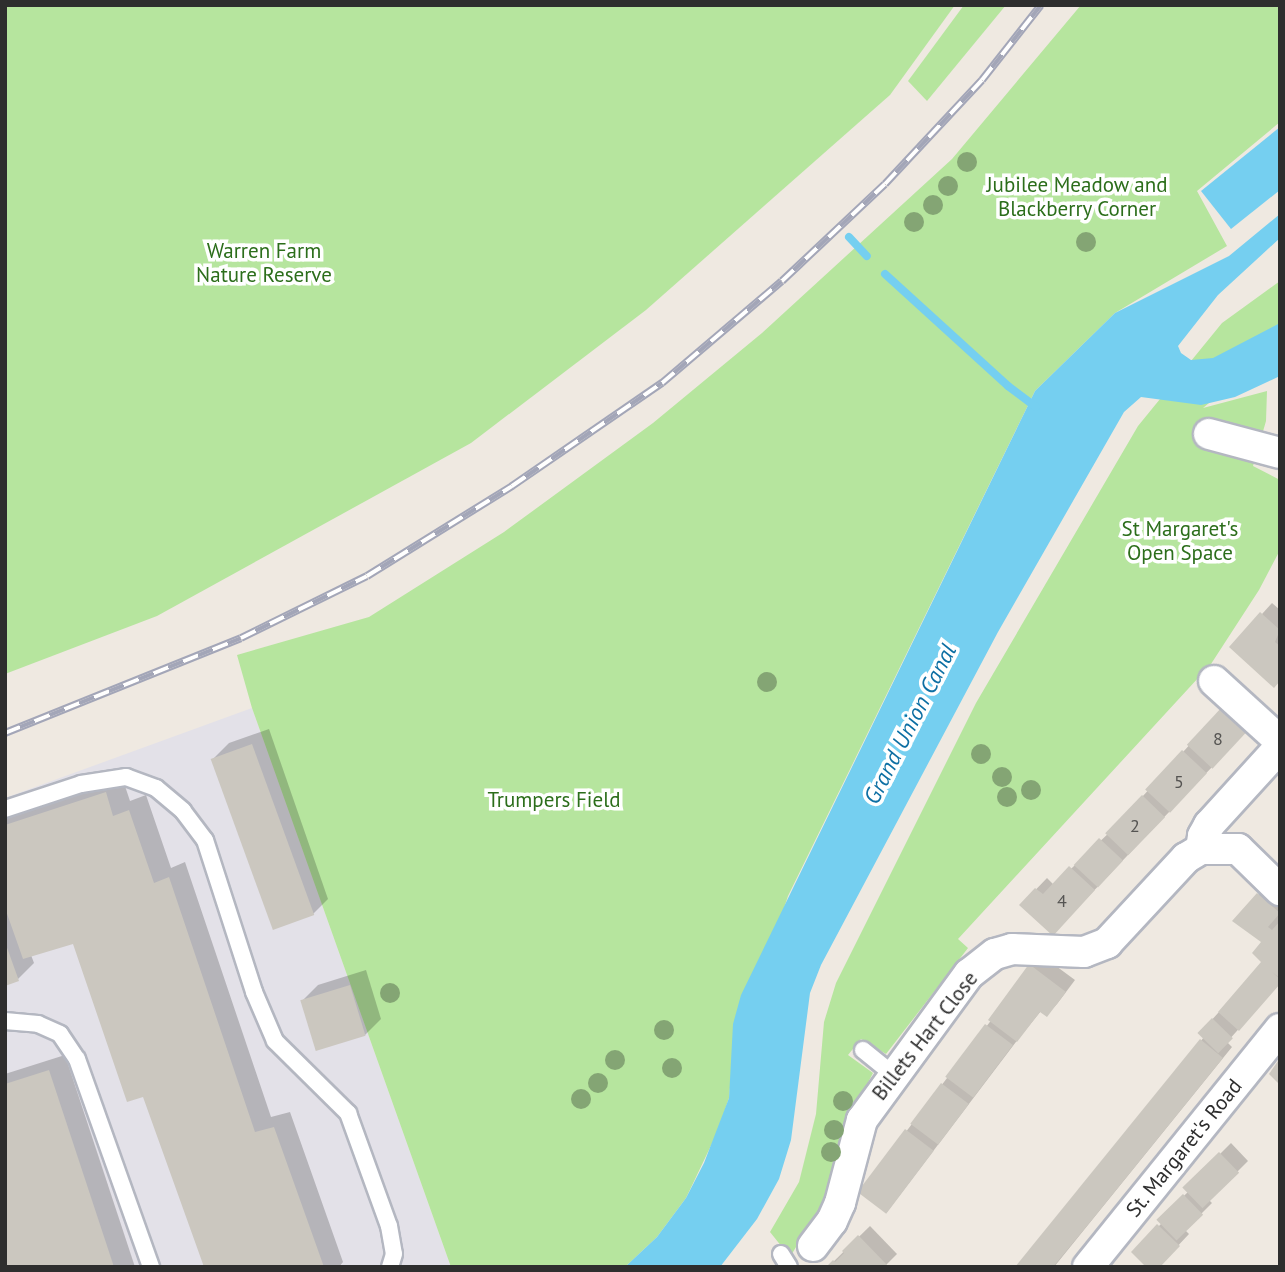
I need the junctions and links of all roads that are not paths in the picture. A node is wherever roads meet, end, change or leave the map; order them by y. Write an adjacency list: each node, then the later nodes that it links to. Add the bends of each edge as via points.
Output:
1 (1209, 434): 2 (street)
2 (1280, 453)
3 (1214, 681): 4 (street)
4 (1280, 741)
5 (1280, 747): 7 (street, via 1209,825)
6 (5, 809): 16 (lane, via 81,784 126,776 156,789 183,811 205,840 254,992 275,1041 348,1113 389,1226 394,1254)
7 (1201, 849): 8 (street, via 1238,849); 12 (street, Billets Hart Close, via 1186,858 1107,943 1084,952 1012,949 995,954 969,974)
8 (1280, 890)
9 (5, 1021): 15 (lane, via 38,1024 60,1034 77,1059)
10 (1280, 1029): 14 (street, St. Margaret's Road)
11 (863, 1050): 12 (lane)
12 (893, 1074): 13 (street, Billets Hart Close, via 862,1120 840,1203)
13 (813, 1246)
14 (1099, 1263)
15 (151, 1267)
16 (390, 1267)

